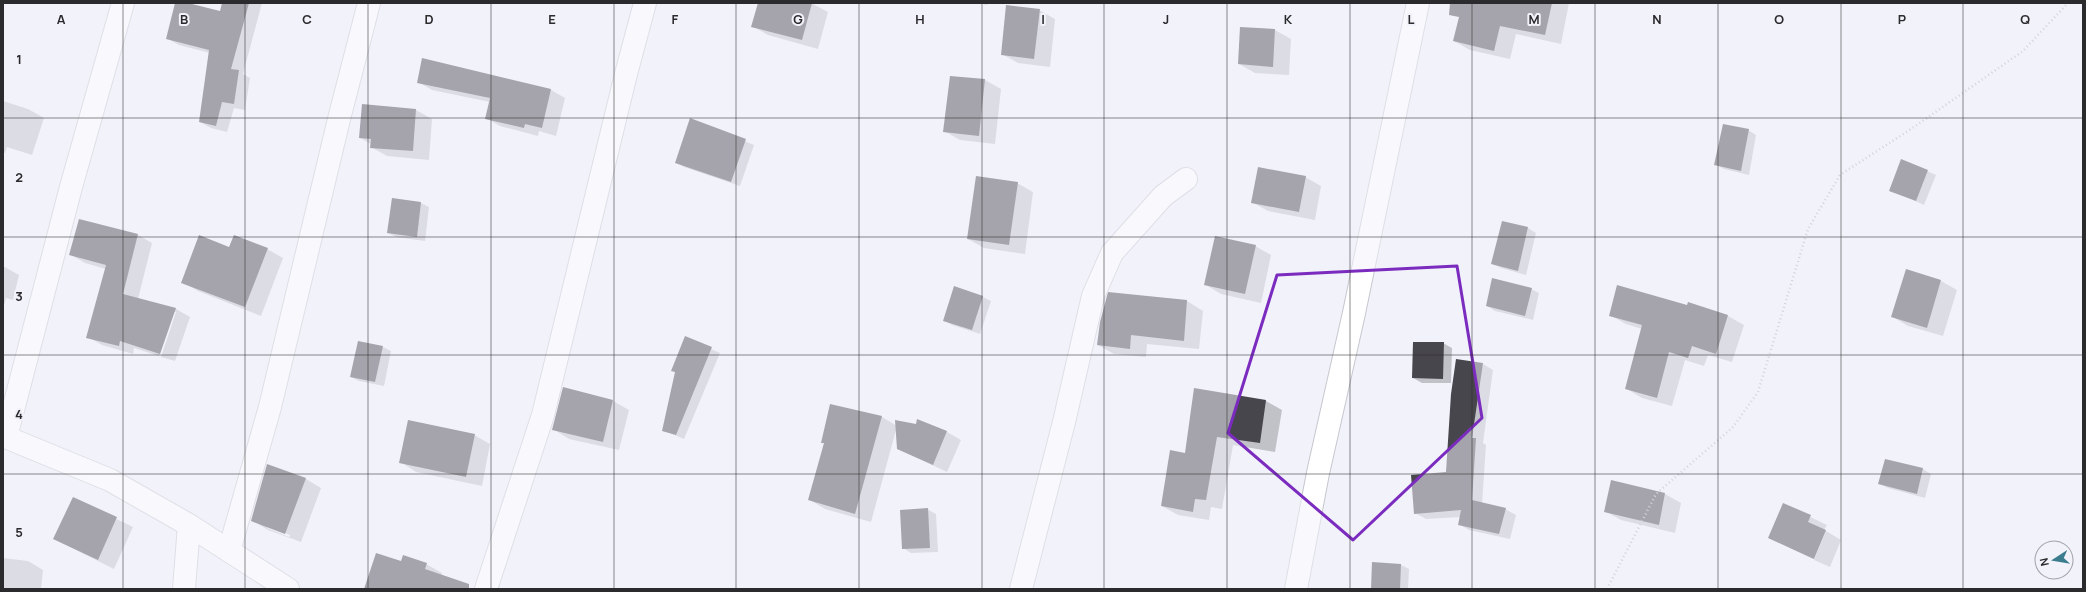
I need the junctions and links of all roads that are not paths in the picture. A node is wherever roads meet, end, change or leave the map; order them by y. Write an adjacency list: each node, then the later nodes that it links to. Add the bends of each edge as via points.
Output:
1 (123, 3): 6 (street)
2 (369, 3): 8 (street, via 270,407)
3 (645, 3): 11 (street, via 543,415)
4 (1418, 3): 13 (street, via 1356,305 1318,473)
5 (1186, 179): 12 (street, via 1163,196 1112,253 1093,296)
6 (4, 436): 7 (street, via 110,480)
7 (189, 526): 8 (street); 9 (street)
8 (229, 551): 10 (street)
9 (184, 589)
10 (288, 589)
11 (486, 589)
12 (1021, 589)
13 (1296, 589)

